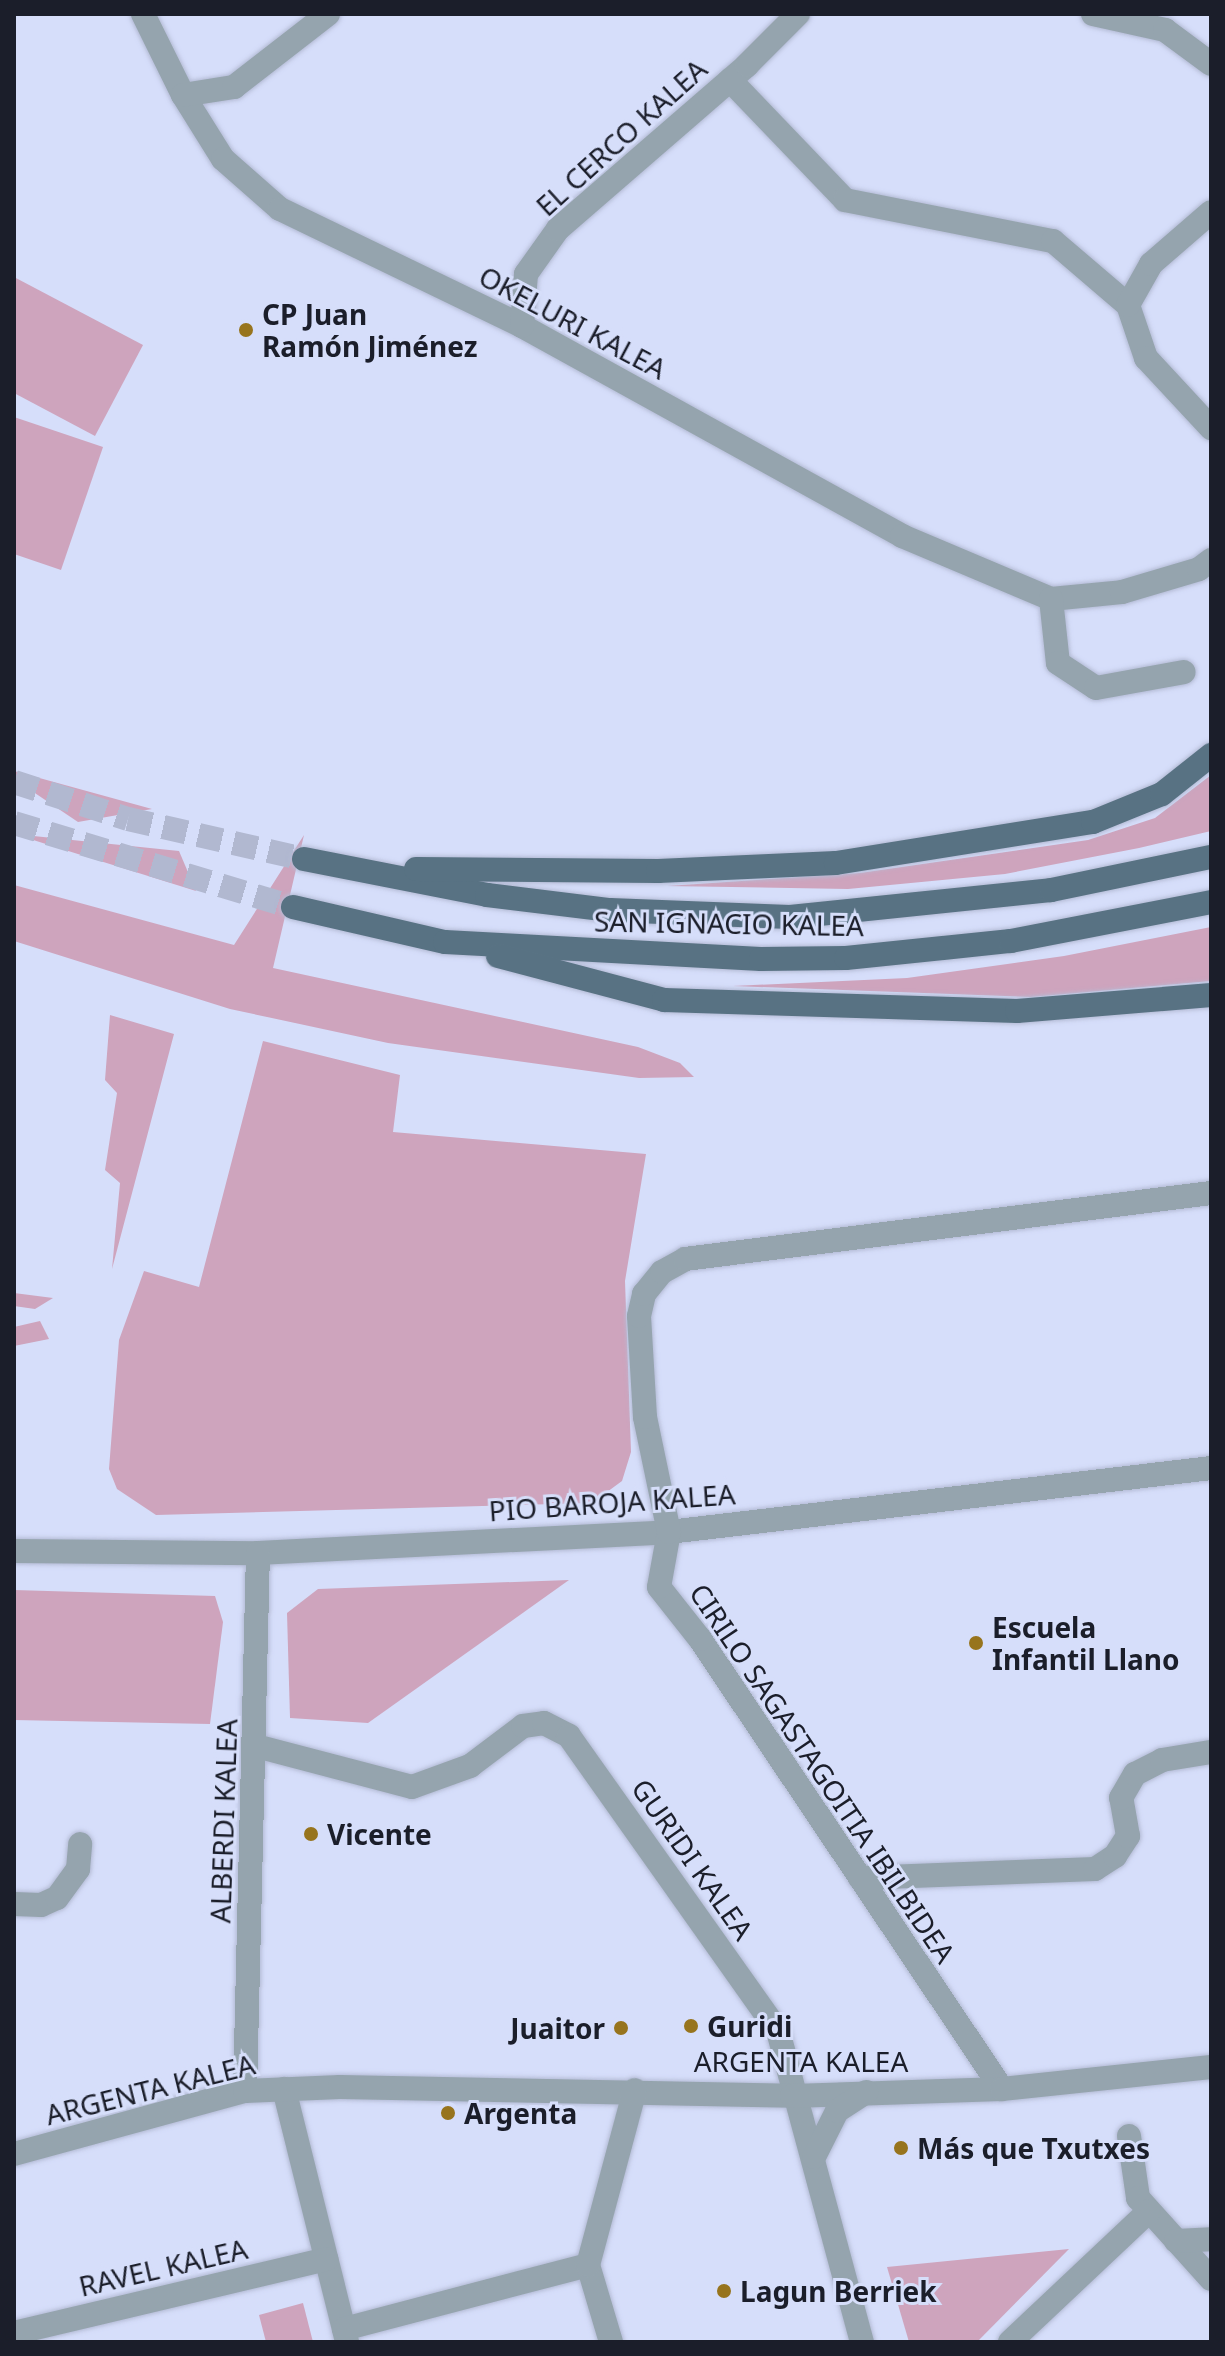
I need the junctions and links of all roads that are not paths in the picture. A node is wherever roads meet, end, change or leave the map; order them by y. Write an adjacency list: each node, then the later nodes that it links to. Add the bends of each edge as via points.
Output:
1 (143, 14): 7 (street, OKELURI KALEA)
2 (328, 14): 7 (street, via 234,87)
3 (798, 14): 6 (street, EL CERCO KALEA)
4 (1093, 14): 5 (street, via 1165,30)
5 (1211, 64)
6 (730, 80): 9 (street, via 845,200 1053,241); 10 (street, EL CERCO KALEA, via 558,229 526,274)
7 (183, 95): 10 (street, OKELURI KALEA, via 223,159 280,209)
8 (1211, 212): 9 (street, via 1151,264)
9 (1128, 305): 11 (street, via 1146,358)
10 (522, 326): 13 (street, OKELURI KALEA, via 902,536)
11 (1211, 428)
12 (1211, 560): 13 (street, OKELURI KALEA, via 1199,569 1122,592)
13 (1051, 599): 14 (street, via 1058,663 1096,688)
14 (1184, 672)
15 (1211, 755): 18 (main road, via 1162,794 1093,822 836,863 658,871)
16 (1211, 857): 18 (main road, SAN IGNACIO KALEA, via 1051,890 790,917 610,910 487,895)
17 (304, 859): 18 (main road, SAN IGNACIO KALEA)
18 (354, 869)
19 (1211, 902): 21 (main road, SAN IGNACIO KALEA, via 1011,941 846,958 683,958)
20 (293, 907): 21 (main road, SAN IGNACIO KALEA)
21 (445, 942): 22 (main road, via 664,1000 1017,1011)
22 (1211, 995)
23 (1211, 1193): 25 (street, CIRILO SAGASTAGOITIA IBILBIDEA, via 685,1259 662,1272 644,1294 639,1316 645,1417)
24 (1211, 1468): 25 (street, PIO BAROJA KALEA)
25 (669, 1532): 27 (street, PIO BAROJA KALEA); 31 (street, CIRILO SAGASTAGOITIA IBILBIDEA, via 659,1587 700,1639)
26 (14, 1551): 27 (street, PIO BAROJA KALEA)
27 (258, 1553): 28 (street, ALBERDI KALEA)
28 (256, 1746): 37 (street, ALBERDI KALEA); 39 (street, GURIDI KALEA, via 412,1787 470,1766 523,1726 544,1723 569,1736 778,2031)
29 (1211, 1752): 31 (street, via 1162,1760 1135,1774 1121,1798 1128,1836 1115,1856 1095,1869)
30 (80, 1844): 32 (street, via 78,1869 57,1898 41,1905)
31 (860, 1878): 35 (street, CIRILO SAGASTAGOITIA IBILBIDEA)
32 (14, 1904)
33 (1211, 2067): 35 (street, ARGENTA KALEA)
34 (284, 2089): 36 (street, ARGENTA KALEA); 37 (street, ARGENTA KALEA); 46 (street)
35 (1002, 2089): 38 (street, ARGENTA KALEA)
36 (635, 2090): 39 (street, ARGENTA KALEA); 47 (street)
37 (245, 2091): 41 (street, ARGENTA KALEA)
38 (868, 2091): 39 (street, ARGENTA KALEA); 42 (street, via 837,2111)
39 (792, 2096): 42 (street, GURIDI KALEA)
40 (1129, 2136): 43 (street, via 1138,2198)
41 (14, 2154)
42 (814, 2157): 52 (street, GURIDI KALEA)
43 (1149, 2211): 45 (street); 53 (street)
44 (1211, 2239): 45 (street)
45 (1176, 2241): 48 (street)
46 (326, 2259): 49 (street, RAVEL KALEA); 50 (street)
47 (588, 2265): 50 (street); 51 (street)
48 (1211, 2279)
49 (14, 2333)
50 (346, 2336)
51 (611, 2342)
52 (862, 2342)
53 (1010, 2342)

